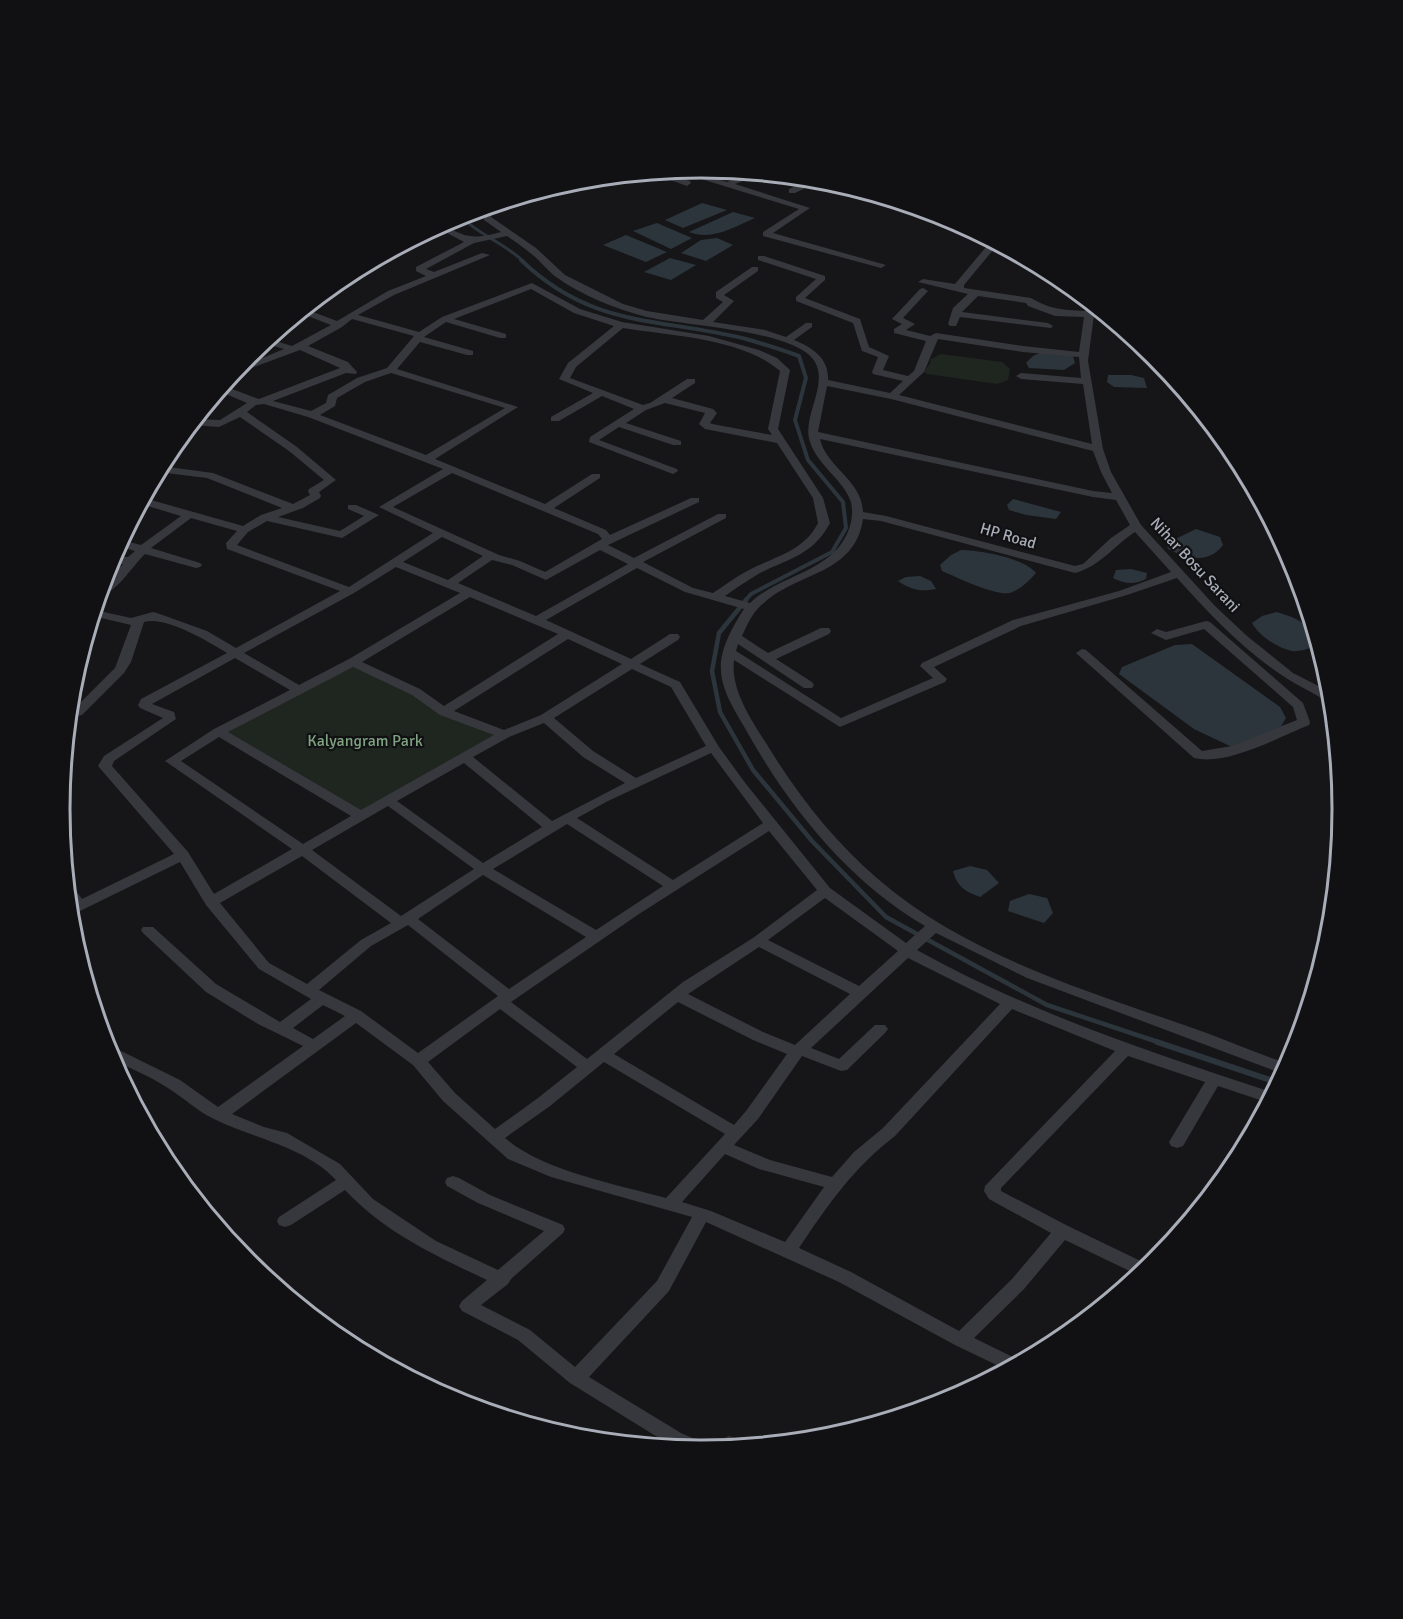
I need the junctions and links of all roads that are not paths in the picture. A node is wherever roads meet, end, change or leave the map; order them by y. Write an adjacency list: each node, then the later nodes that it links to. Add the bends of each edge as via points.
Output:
1 (708, 178): 5 (street)
2 (676, 179): 4 (street)
3 (739, 180): 5 (street)
4 (687, 183)
5 (728, 184): 15 (street, via 806,208 766,234)
6 (799, 187): 7 (street)
7 (792, 191)
8 (487, 217): 10 (street)
9 (449, 232): 11 (street)
10 (502, 235): 11 (street); 26 (street, via 533,250 562,277 591,292 646,314)
11 (470, 242): 17 (street, via 419,269)
12 (990, 249): 18 (street)
13 (485, 255): 17 (street)
14 (761, 258): 44 (street, via 822,278 798,299 857,321 865,349 884,356 877,372)
15 (881, 265)
16 (755, 269): 26 (street, via 719,294 729,301)
17 (434, 276): 24 (street, via 380,298)
18 (958, 287): 19 (street); 33 (street, via 923,286 897,319 909,324 897,331)
19 (976, 292): 21 (street); 21 (street, via 958,308 955,319)
20 (1086, 309): 21 (street, via 1055,313 1031,301)
21 (1010, 310): 30 (street)
22 (1090, 312): 38 (street, Nihar Bosu Sarani)
23 (311, 314): 27 (street)
24 (350, 316): 27 (street); 31 (street)
25 (445, 319): 28 (street, via 532,286 577,311); 31 (street); 32 (street)
26 (706, 323): 34 (street, via 765,333)
27 (339, 325): 36 (street)
28 (621, 325): 49 (street, via 572,364 564,377); 60 (street, via 741,347 777,361 786,373 773,426)
29 (809, 325): 34 (street)
30 (1048, 326)
31 (419, 336): 37 (street); 41 (street)
32 (503, 336)
33 (931, 339): 38 (street, via 937,336); 44 (street, via 919,372)
34 (787, 341): 47 (street, via 819,359)
35 (276, 343): 36 (street)
36 (296, 348): 39 (street); 40 (street, via 344,364)
37 (470, 353)
38 (1084, 355): 46 (street, Nihar Bosu Sarani)
39 (254, 364)
40 (346, 369): 43 (street); 52 (street)
41 (391, 370): 43 (street); 63 (street, via 513,407)
42 (1021, 376): 46 (street)
43 (364, 379): 55 (street, via 332,397 331,404)
44 (911, 380): 50 (street)
45 (691, 381): 51 (street)
46 (1087, 381): 62 (street, Nihar Bosu Sarani)
47 (822, 382): 50 (street); 59 (street)
48 (229, 391): 52 (street)
49 (602, 392): 53 (street); 56 (street)
50 (892, 396): 62 (street)
51 (663, 399): 53 (street); 60 (street, via 709,411 712,413 704,424 709,427)
52 (259, 402): 54 (street); 55 (street)
53 (642, 408): 58 (street)
54 (240, 412): 57 (street, via 219,425); 72 (street, via 331,480 313,491 315,497)
55 (312, 416): 63 (street)
56 (555, 419)
57 (203, 423)
58 (619, 424): 61 (street); 66 (street, via 593,441)
59 (813, 434): 68 (street, via 1093,495); 75 (street, via 821,452 853,491)
60 (780, 440): 95 (street, via 818,498 823,526 808,547 753,572)
61 (677, 443)
62 (1098, 449): 68 (street, Nihar Bosu Sarani)
63 (427, 459): 64 (street)
64 (451, 469): 73 (street); 80 (street, via 385,507)
65 (170, 470): 72 (street, via 209,475)
66 (673, 471)
67 (596, 476): 73 (street)
68 (1119, 497): 78 (street, Nihar Bosu Sarani)
69 (694, 500): 81 (street)
70 (150, 503): 74 (street)
71 (352, 507): 77 (street, via 373,515 342,535)
72 (293, 508): 77 (street)
73 (547, 508): 81 (street, via 602,531)
74 (190, 514): 79 (street); 83 (street)
75 (859, 515): 78 (street, HP Road, via 1075,570 1087,566); 96 (street, via 853,538 840,554)
76 (722, 516): 88 (street)
77 (265, 517): 79 (street)
78 (1136, 526): 90 (street, Nihar Bosu Sarani)
79 (244, 530): 93 (street, via 231,547)
80 (441, 533): 84 (street); 87 (street)
81 (604, 542): 84 (street, via 546,577); 88 (street)
82 (129, 545): 83 (street)
83 (144, 549): 86 (street); 89 (street)
84 (491, 555): 92 (street)
85 (122, 561): 86 (street)
86 (131, 561): 91 (street)
87 (393, 562): 92 (street); 93 (street)
88 (636, 562): 95 (street, via 689,590); 99 (street)
89 (196, 565)
90 (1180, 573): 106 (street, via 1007,627 926,666 941,679 840,723); 113 (street, Nihar Bosu Sarani, via 1211,609 1278,668)
91 (114, 581)
92 (449, 584): 94 (street)
93 (350, 591): 105 (street)
94 (469, 592): 99 (street); 109 (street)
95 (721, 599): 96 (street)
96 (749, 606): 104 (street)
97 (102, 615): 98 (street)
98 (138, 621): 105 (street, via 158,617 203,634); 114 (street, via 120,670)
99 (536, 621): 102 (street)
100 (825, 631): 108 (street)
101 (1157, 633): 107 (street, via 1166,636 1206,625 1299,706 1304,722 1210,756 1199,755)
102 (567, 634): 110 (street); 115 (street)
103 (674, 637): 110 (street)
104 (735, 637): 106 (street); 108 (street)
105 (235, 652): 112 (street); 128 (street, via 145,702 144,705 170,718 105,763)
106 (729, 652): 137 (street, via 727,675 766,754 799,802 860,870 890,896)
107 (1082, 653)
108 (768, 658): 111 (street)
109 (353, 662): 112 (street); 115 (street, via 416,692)
110 (632, 664): 116 (street); 119 (street, via 681,690)
111 (808, 685)
112 (299, 690): 117 (street)
113 (1321, 692)
114 (79, 711)
115 (444, 712): 118 (street)
116 (546, 718): 118 (street); 121 (street, via 588,754)
117 (219, 732): 123 (street); 127 (street, via 172,761)
118 (504, 734): 120 (street)
119 (713, 747): 121 (street); 125 (street)
120 (465, 757): 122 (street); 126 (street)
121 (635, 783): 124 (street)
122 (389, 801): 123 (street); 129 (street)
123 (362, 817): 127 (street)
124 (567, 818): 126 (street); 130 (street)
125 (771, 825): 130 (street); 131 (street)
126 (551, 827): 129 (street)
127 (303, 851): 132 (street); 134 (street)
128 (183, 855): 132 (street); 133 (street, via 80,906)
129 (483, 869): 134 (street); 136 (street)
130 (672, 886): 136 (street)
131 (825, 891): 137 (street); 138 (street)
132 (211, 902): 140 (street, via 264,966)
133 (78, 903)
134 (403, 920): 140 (street, via 356,950); 142 (street)
135 (148, 930): 145 (street, via 211,988)
136 (597, 937): 142 (street)
137 (920, 938): 139 (street); 143 (street); 153 (street)
138 (758, 940): 139 (street); 141 (street)
139 (862, 993): 149 (street)
140 (316, 994): 144 (street); 145 (street)
141 (677, 995): 149 (street, via 758,1036); 150 (street)
142 (504, 999): 152 (street); 154 (street)
143 (1010, 1002): 148 (street); 164 (street)
144 (356, 1015): 147 (street); 152 (street)
145 (282, 1029): 147 (street)
146 (880, 1029): 149 (street, via 841,1066)
147 (315, 1046): 157 (street)
148 (1126, 1050): 155 (street); 168 (street, via 993,1186 995,1195)
149 (799, 1051): 158 (street)
150 (602, 1054): 154 (street); 158 (street)
151 (122, 1058): 157 (street, via 174,1084)
152 (418, 1061): 159 (street)
153 (1277, 1066)
154 (587, 1067): 159 (street)
155 (1214, 1079): 156 (street); 160 (street)
156 (1264, 1096)
157 (219, 1116): 162 (street, via 281,1137 334,1168)
158 (736, 1133): 161 (street)
159 (494, 1137): 165 (street, via 514,1155 532,1164)
160 (1177, 1142)
161 (722, 1146): 164 (street, via 765,1165); 165 (street)
162 (347, 1181): 167 (street); 171 (street, via 367,1203 430,1245)
163 (453, 1182): 171 (street, via 557,1229)
164 (836, 1184): 169 (street)
165 (669, 1205): 166 (street)
166 (702, 1214): 169 (street); 174 (street, via 663,1286)
167 (285, 1221)
168 (1062, 1231): 170 (street); 172 (street, via 1018,1284)
169 (788, 1250): 172 (street)
170 (1137, 1267)
171 (502, 1279): 174 (street, via 468,1306 524,1335)
172 (961, 1340): 173 (street)
173 (1006, 1362)
174 (576, 1377): 175 (street)
175 (677, 1439)

